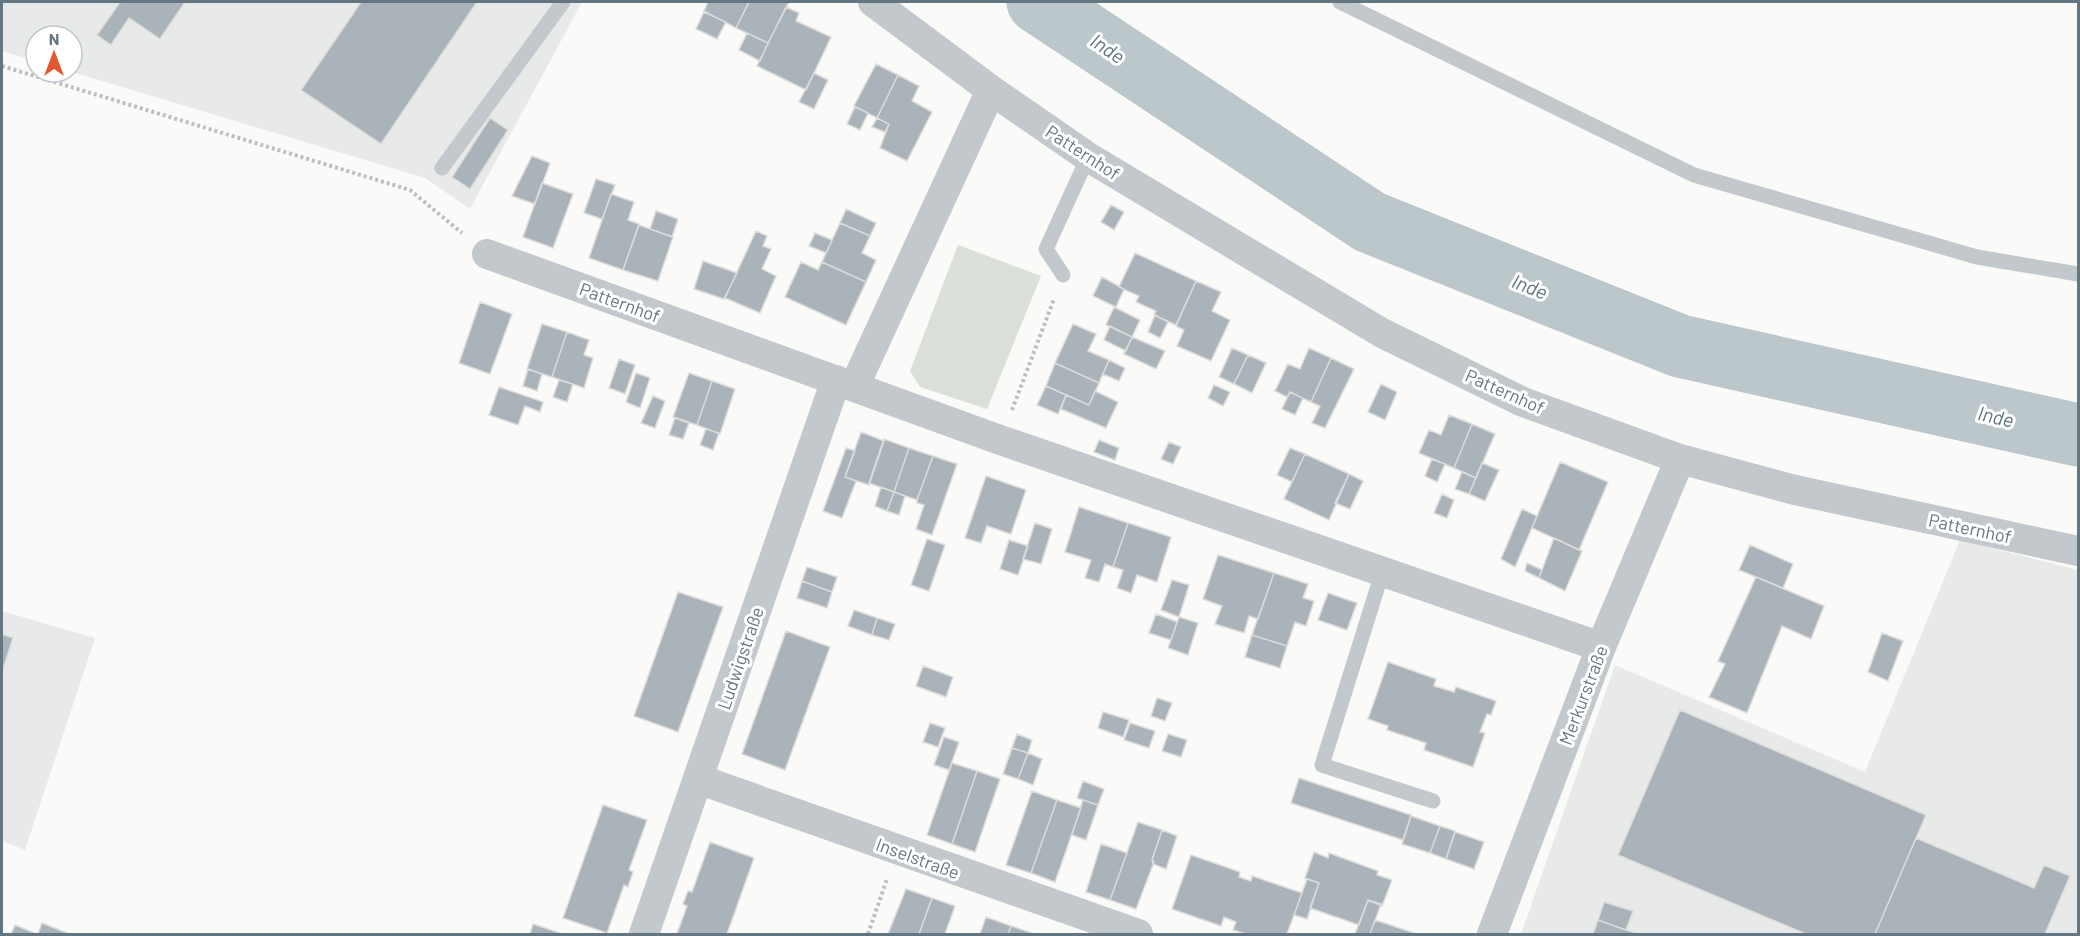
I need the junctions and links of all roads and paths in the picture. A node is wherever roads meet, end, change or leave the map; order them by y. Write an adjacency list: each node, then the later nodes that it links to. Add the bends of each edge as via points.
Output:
1 (563, 2): 7 (lane)
2 (873, 2): 5 (street, Patternhof)
3 (1340, 2): 9 (lane, via 1694,175 1977,257)
4 (2, 66): 8 (path, via 410,190)
5 (991, 90): 6 (street, Patternhof); 11 (street)
6 (1088, 157): 10 (lane, via 1046,249); 13 (street, Patternhof, via 1382,333 1523,402)
7 (442, 168)
8 (487, 254): 11 (street, Patternhof)
9 (2079, 274)
10 (1063, 276): 12 (path)
11 (845, 384): 12 (street, Patternhof); 17 (street, Ludwigstraße)
12 (1003, 441): 15 (street, Patternhof)
13 (1680, 459): 14 (street, Patternhof, via 1795,490); 16 (street, Merkurstraße)
14 (2079, 551)
15 (1382, 573): 16 (street, Patternhof); 18 (lane, via 1322,765)
16 (1601, 647): 23 (street, Merkurstraße)
17 (698, 779): 19 (street, Inselstraße); 20 (street, Ludwigstraße)
18 (1433, 801)
19 (897, 850): 21 (path); 22 (street, Inselstraße)
20 (644, 934)
21 (868, 934)
22 (1138, 934)
23 (1492, 934)

